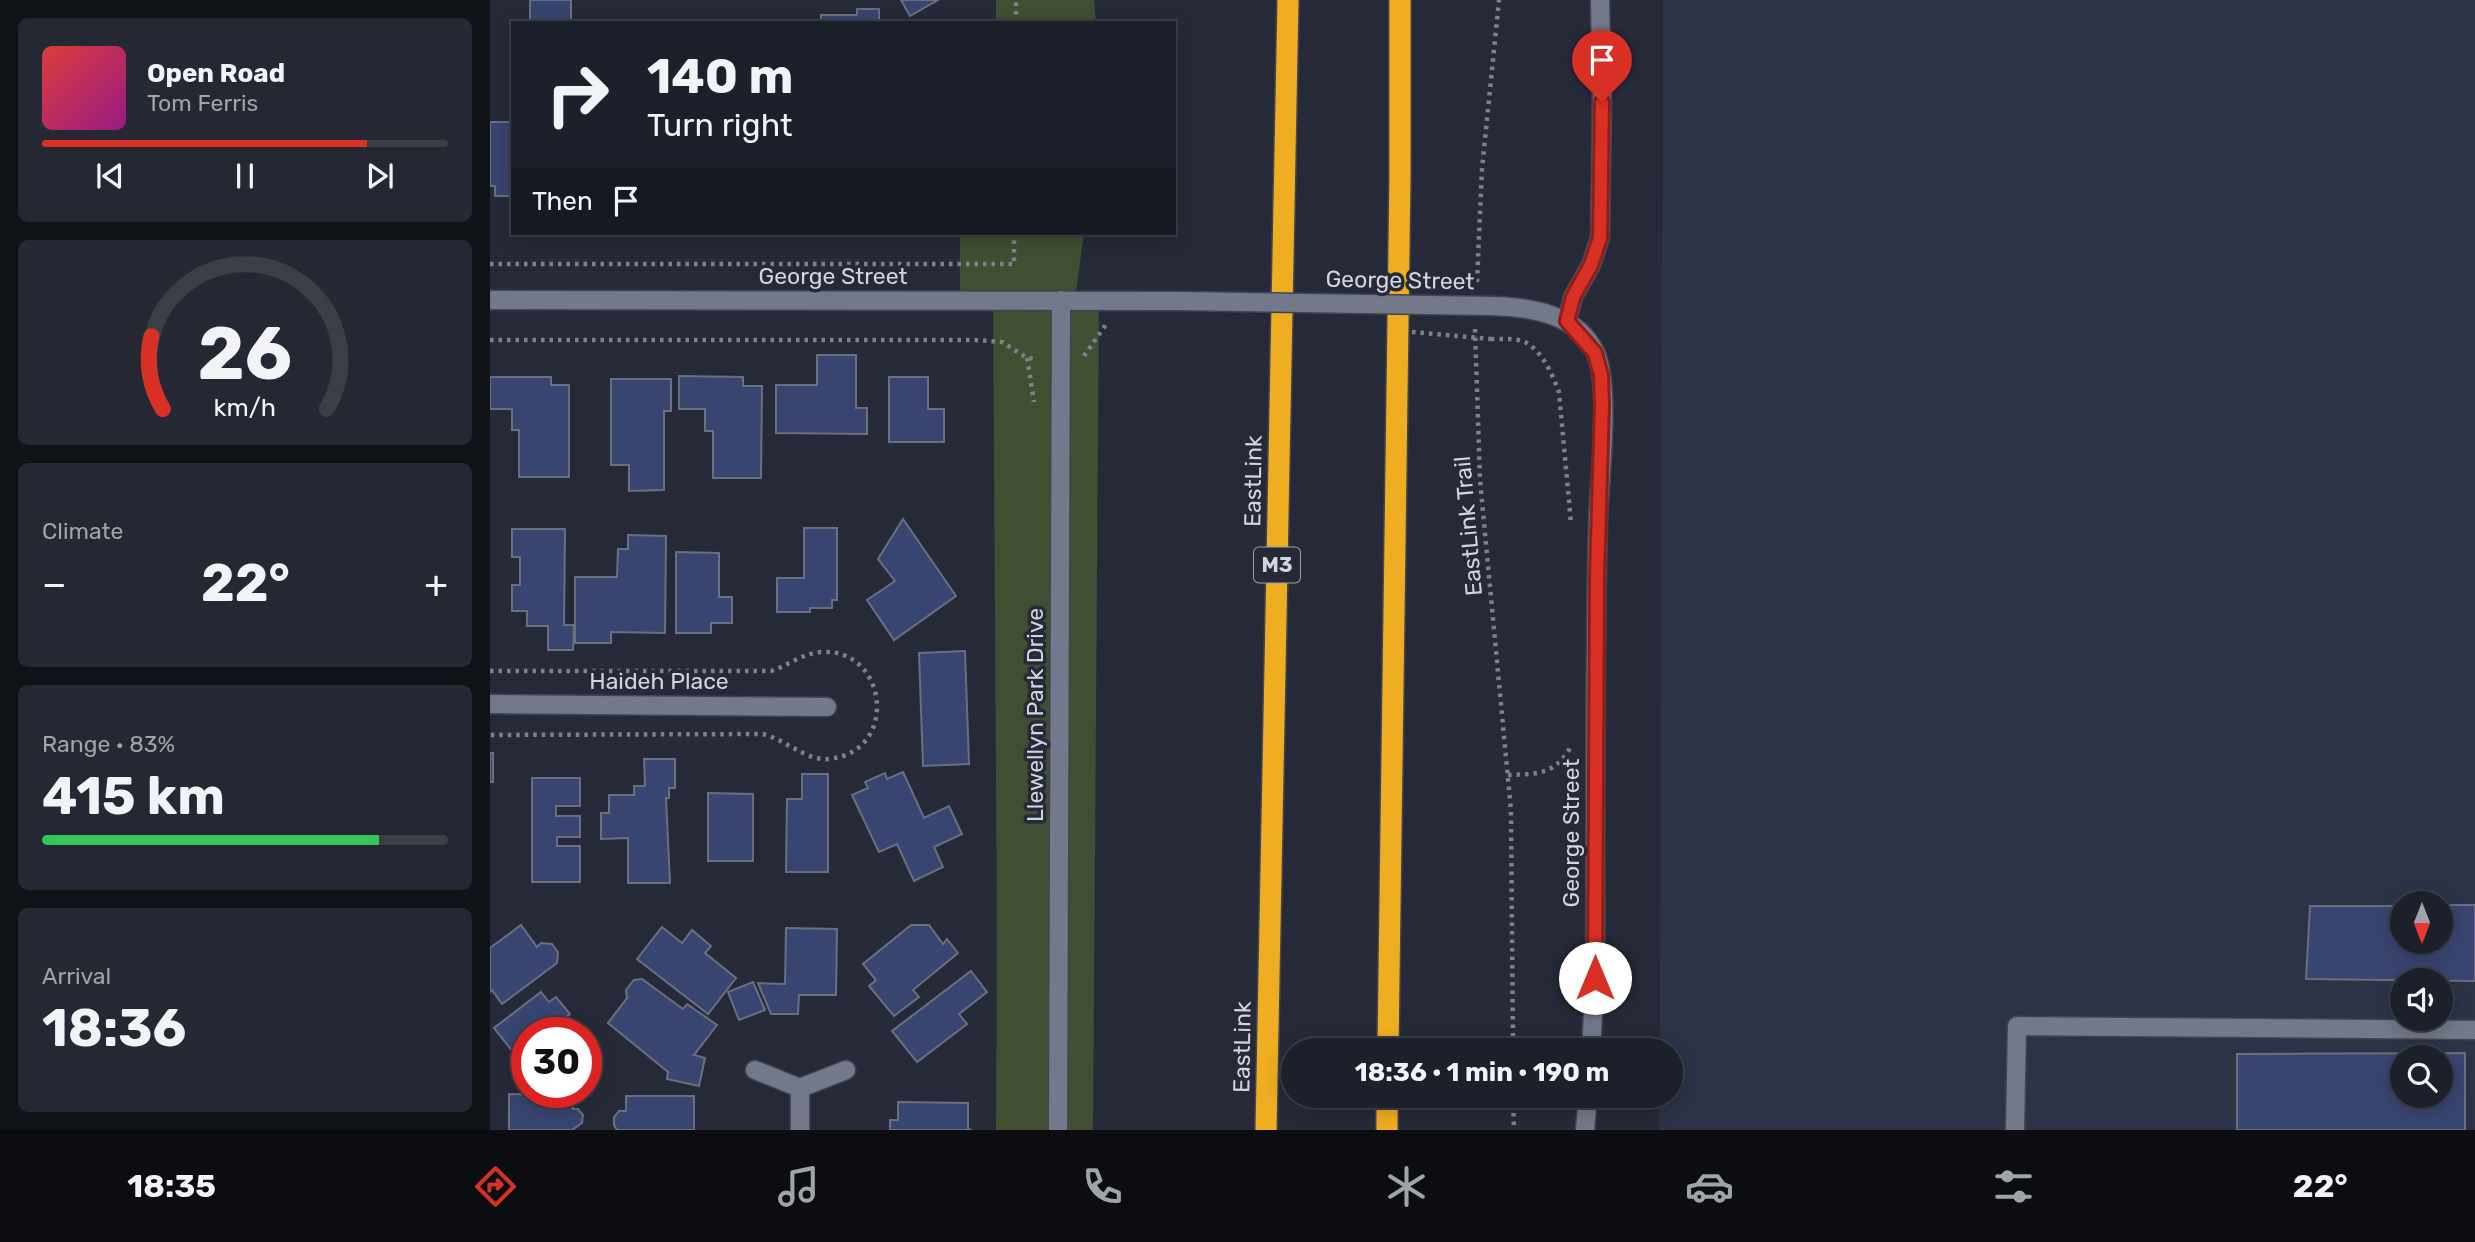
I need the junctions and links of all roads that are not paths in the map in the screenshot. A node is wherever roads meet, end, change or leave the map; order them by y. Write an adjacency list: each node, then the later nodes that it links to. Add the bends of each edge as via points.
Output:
1 (1288, 0): 19 (highway, EastLink / M3)
2 (1400, 0): 10 (highway)
3 (1600, 0): 6 (street, via 1600,238)
4 (490, 300): 5 (street, George Street)
5 (1060, 300): 6 (street, George Street, bridge, via 1492,306 1529,309); 18 (street, Llewellyn Park Drive)
6 (1567, 321): 11 (street, George Street, via 1595,353 1601,375)
7 (490, 704): 8 (street, Haideh Place)
8 (827, 707)
9 (2475, 1030): 22 (street, via 2017,1026)
10 (1388, 1038)
11 (1592, 1038)
12 (755, 1070): 14 (street)
13 (846, 1070): 14 (street)
14 (800, 1088): 17 (street)
15 (1387, 1108): 20 (highway)
16 (1587, 1108): 21 (street)
17 (800, 1130)
18 (1058, 1130)
19 (1266, 1130)
20 (1387, 1130)
21 (1585, 1130)
22 (2015, 1130)

